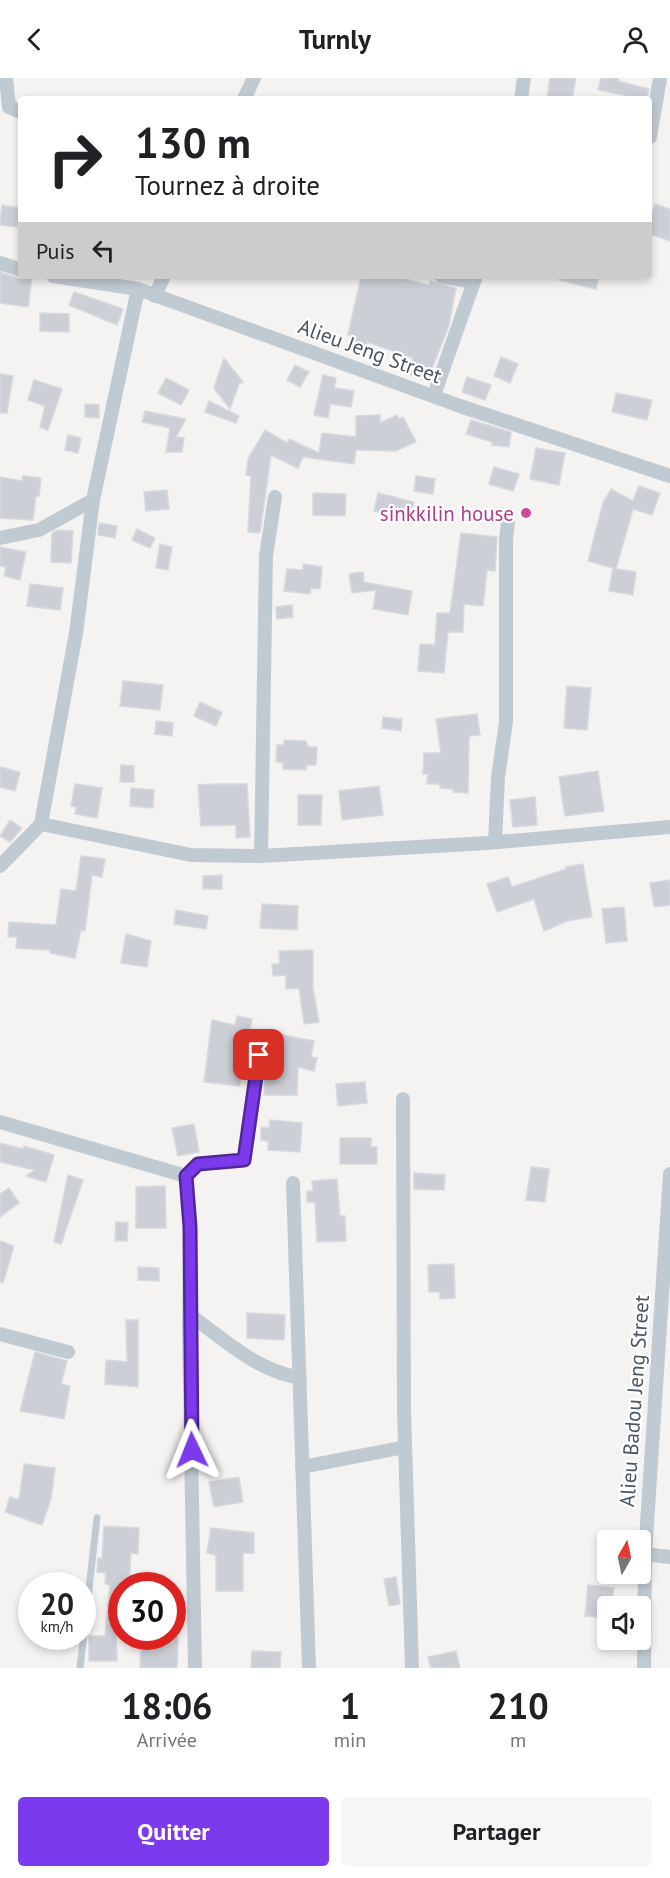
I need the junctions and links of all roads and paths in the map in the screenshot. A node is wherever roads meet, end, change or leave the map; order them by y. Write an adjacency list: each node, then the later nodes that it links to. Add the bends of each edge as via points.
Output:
1 (6, 78): 7 (street, via 9,107)
2 (254, 78): 5 (street)
3 (524, 78): 6 (street)
4 (660, 78): 8 (street)
5 (245, 96)
6 (521, 96)
7 (18, 111)
8 (652, 125)
9 (0, 263): 10 (street)
10 (18, 269)
11 (73, 279): 14 (street, Alieu Jeng Street)
12 (163, 279): 15 (street)
13 (475, 279): 16 (street)
14 (138, 289): 15 (street, Alieu Jeng Street); 19 (street)
15 (155, 296): 16 (street, Alieu Jeng Street)
16 (434, 395): 17 (street, Alieu Jeng Street)
17 (670, 476)
18 (275, 497): 25 (street, via 266,556)
19 (93, 500): 21 (street, via 39,530); 22 (street, via 76,633)
20 (508, 522): 24 (street, via 506,722)
21 (0, 538)
22 (41, 824): 25 (street, via 191,855); 26 (street)
23 (670, 827): 24 (street)
24 (495, 842): 25 (street)
25 (261, 856)
26 (1, 867)
27 (259, 1055): 31 (street, via 244,1160 198,1164)
28 (403, 1098): 38 (street)
29 (0, 1122): 31 (street)
30 (670, 1174): 36 (street, Alieu Badou Jeng Street)
31 (186, 1176): 33 (street)
32 (293, 1183): 37 (street)
33 (189, 1314): 37 (street, via 255,1363); 46 (street)
34 (0, 1334): 35 (street)
35 (68, 1352)
36 (664, 1353): 41 (street, Alieu Badou Jeng Street)
37 (300, 1378): 39 (street)
38 (405, 1447): 39 (street); 48 (street)
39 (302, 1467): 47 (street)
40 (97, 1518): 45 (lane)
41 (647, 1530)
42 (651, 1555): 43 (street)
43 (670, 1557)
44 (645, 1584): 49 (street, Alieu Badou Jeng Street)
45 (80, 1668)
46 (195, 1668)
47 (309, 1668)
48 (412, 1668)
49 (644, 1668)

